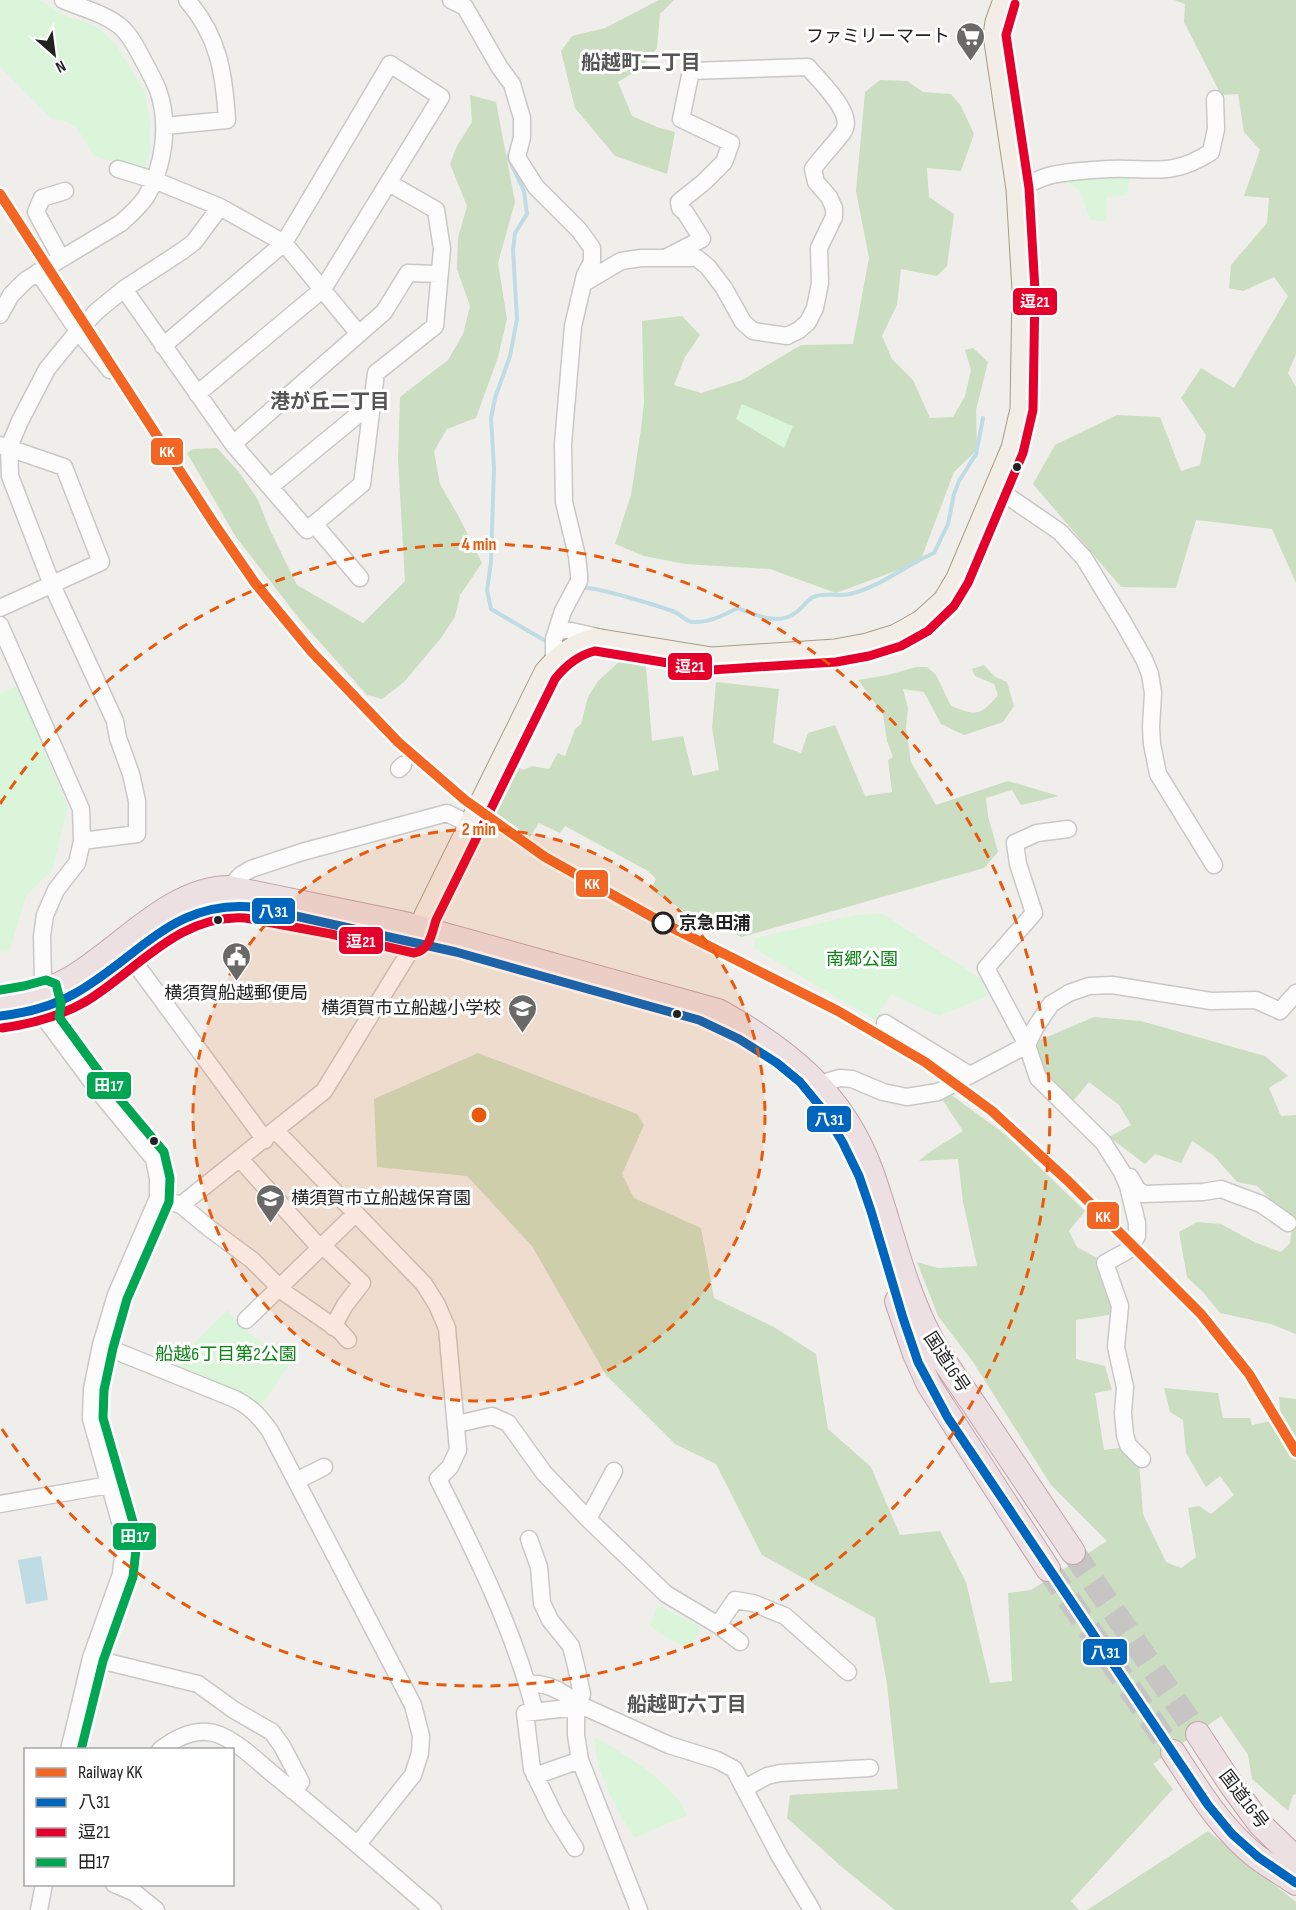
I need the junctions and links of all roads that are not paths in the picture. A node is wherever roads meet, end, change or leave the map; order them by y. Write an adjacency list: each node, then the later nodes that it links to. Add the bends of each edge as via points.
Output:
1 (63, 0): 8 (street, via 121,27 157,88)
2 (187, 0): 8 (street, via 205,26 221,61 227,120)
3 (452, 0): 20 (street, via 465,7 512,84 522,118 517,157 536,187 592,248 592,262)
4 (1004, 0): 6 (main road, via 996,22)
5 (1022, 0): 6 (main road, via 1009,15)
6 (995, 48): 12 (main road)
7 (1215, 99): 12 (street, via 1216,129 1211,152 1195,162 1176,169 1109,169 1052,175)
8 (164, 126): 10 (street)
9 (118, 169): 10 (street)
10 (154, 180): 14 (street); 16 (street, via 145,197 121,223)
11 (389, 183): 15 (street, via 441,97 390,64); 19 (street, via 436,210 442,249); 22 (street)
12 (1017, 189): 33 (main road, via 1023,290 1021,408 1012,448)
13 (65, 191): 16 (street, via 42,198 36,212)
14 (220, 207): 15 (street); 21 (street, via 194,242)
15 (284, 243): 22 (street); 26 (street)
16 (61, 258): 18 (street)
17 (665, 258): 17 (street, via 697,258 708,267 742,322 753,331 787,336 808,322 820,284 819,248 834,217 834,208 816,182 813,169 847,122 845,112 808,68 691,71 681,119 731,142 724,162 679,202 702,239); 20 (street, via 621,261)
18 (38, 272): 23 (street); 24 (street)
19 (439, 273): 25 (street, via 408,273 384,312); 29 (street, via 435,326 376,373)
20 (584, 283): 39 (street, via 573,326 563,444 564,502 579,581)
21 (124, 289): 24 (street); 26 (street)
22 (322, 289): 25 (street); 28 (street)
23 (2, 304)
24 (78, 331): 27 (street); 31 (street, via 47,369)
25 (359, 334): 30 (street)
26 (163, 345): 28 (street)
27 (110, 370)
28 (197, 394): 30 (street)
29 (372, 403): 32 (street); 34 (street, via 362,484)
30 (233, 444): 32 (street)
31 (4, 446): 36 (street, via 10,476); 36 (street, via 64,468 101,562)
32 (270, 487): 34 (street, via 307,530)
33 (994, 491): 40 (main road, via 944,600 921,621 896,635 835,650 739,658 712,658); 45 (street, via 1060,532 1084,558 1123,622 1150,674 1152,744 1158,774)
34 (315, 525): 35 (street)
35 (360, 578)
36 (52, 585): 37 (street); 44 (street, via 110,706 137,801 137,834)
37 (0, 608)
38 (0, 625): 44 (street, via 81,809)
39 (558, 628): 40 (street); 41 (street)
40 (614, 641): 41 (main road, via 582,642)
41 (554, 661): 42 (main road)
42 (469, 824): 46 (street, via 447,813 261,866 241,875); 47 (main road)
43 (1068, 829): 54 (street, via 1037,833 1015,843 1034,913 986,968)
44 (82, 841): 50 (street, via 77,863 56,890 45,915 42,936)
45 (1214, 865)
46 (229, 888): 47 (highway, 国道16号); 50 (highway, 国道16号, via 202,891 174,903)
47 (419, 935): 48 (highway, 国道16号, via 229,905 189,915); 56 (highway, 国道16号, via 699,1020 765,1054); 57 (street, via 324,1091)
48 (129, 955): 50 (highway, 国道16号, via 79,991); 57 (street)
49 (1296, 993): 54 (street, via 1281,1011 1256,1000 1211,1001 1089,986 1051,1004)
50 (48, 999): 51 (highway, 国道16号); 52 (highway, 国道16号, via 28,1012); 60 (street, via 46,1020 154,1159)
51 (0, 1002)
52 (0, 1016)
53 (885, 1023): 55 (street)
54 (1027, 1045): 55 (street); 59 (street, via 1038,1078 1103,1142)
55 (970, 1075): 56 (street, via 938,1092 913,1097 883,1092 846,1078)
56 (814, 1089): 72 (highway, 国道16号, via 830,1097 870,1169 906,1284 931,1340); 75 (highway, 国道16号, via 865,1190 915,1354 929,1385)
57 (270, 1135): 58 (street); 62 (street)
58 (240, 1159): 61 (street); 64 (street)
59 (1122, 1172): 63 (street, via 1143,1194 1221,1189 1261,1204); 71 (street, via 1137,1236 1127,1251 1105,1263 1120,1306 1116,1347 1125,1387 1125,1435 1128,1445)
60 (158, 1198): 61 (street); 69 (street, via 116,1295)
61 (181, 1205): 65 (street, via 252,1260)
62 (356, 1214): 64 (street); 70 (street, via 424,1284 437,1305 447,1328)
63 (1288, 1223)
64 (321, 1247): 65 (street); 67 (street, via 362,1283)
65 (279, 1288): 66 (street); 67 (street)
66 (246, 1320)
67 (333, 1326): 68 (street)
68 (348, 1340)
69 (101, 1345): 76 (street, via 250,1407 270,1431); 77 (street, via 92,1389 91,1419)
70 (457, 1424): 81 (street, via 492,1416 508,1423 544,1473); 89 (street, via 458,1450 450,1467 438,1479 483,1569)
71 (1142, 1459)
72 (1011, 1460): 75 (highway, via 1007,1475); 78 (highway, 国道16号)
73 (324, 1467): 76 (street)
74 (614, 1471): 81 (street)
75 (989, 1480): 80 (highway, 国道16号)
76 (296, 1481): 101 (street, via 419,1723 420,1753 413,1775)
77 (109, 1485): 79 (street); 87 (street, via 121,1525 123,1556 121,1574)
78 (1028, 1485): 80 (highway, via 1007,1489); 83 (highway, 国道16号)
79 (0, 1504)
80 (1006, 1505): 84 (highway, 国道16号)
81 (588, 1519): 85 (street, via 666,1594)
82 (529, 1539): 90 (street, via 539,1567 542,1603 570,1646 582,1694)
83 (1073, 1552)
84 (1048, 1569)
85 (718, 1625): 86 (street); 88 (street, via 735,1600 753,1603 785,1616)
86 (740, 1642)
87 (91, 1658): 93 (street); 100 (street, via 198,1684 272,1732 301,1782)
88 (848, 1672)
89 (528, 1684): 90 (street, via 540,1683 568,1695); 91 (street)
90 (577, 1705): 91 (street); 96 (street); 99 (street, via 669,1745 717,1760 734,1769)
91 (535, 1712): 98 (street, via 525,1713)
92 (1198, 1734): 103 (highway, 国道16号, via 1260,1824)
93 (69, 1748)
94 (161, 1748): 100 (street, via 195,1732 220,1735)
95 (1173, 1752): 104 (highway, 国道16号, via 1232,1834)
96 (580, 1760): 98 (street); 110 (street)
97 (870, 1768): 99 (street, via 780,1773)
98 (535, 1776): 102 (street)
99 (745, 1788): 111 (street)
100 (293, 1791): 101 (street)
101 (358, 1844): 107 (street)
102 (575, 1848)
103 (1296, 1859)
104 (1296, 1883)
105 (44, 1886): 108 (street)
106 (119, 1886): 109 (street)
107 (421, 1906)
108 (39, 1910)
109 (156, 1910)
110 (639, 1910)
111 (812, 1910)

